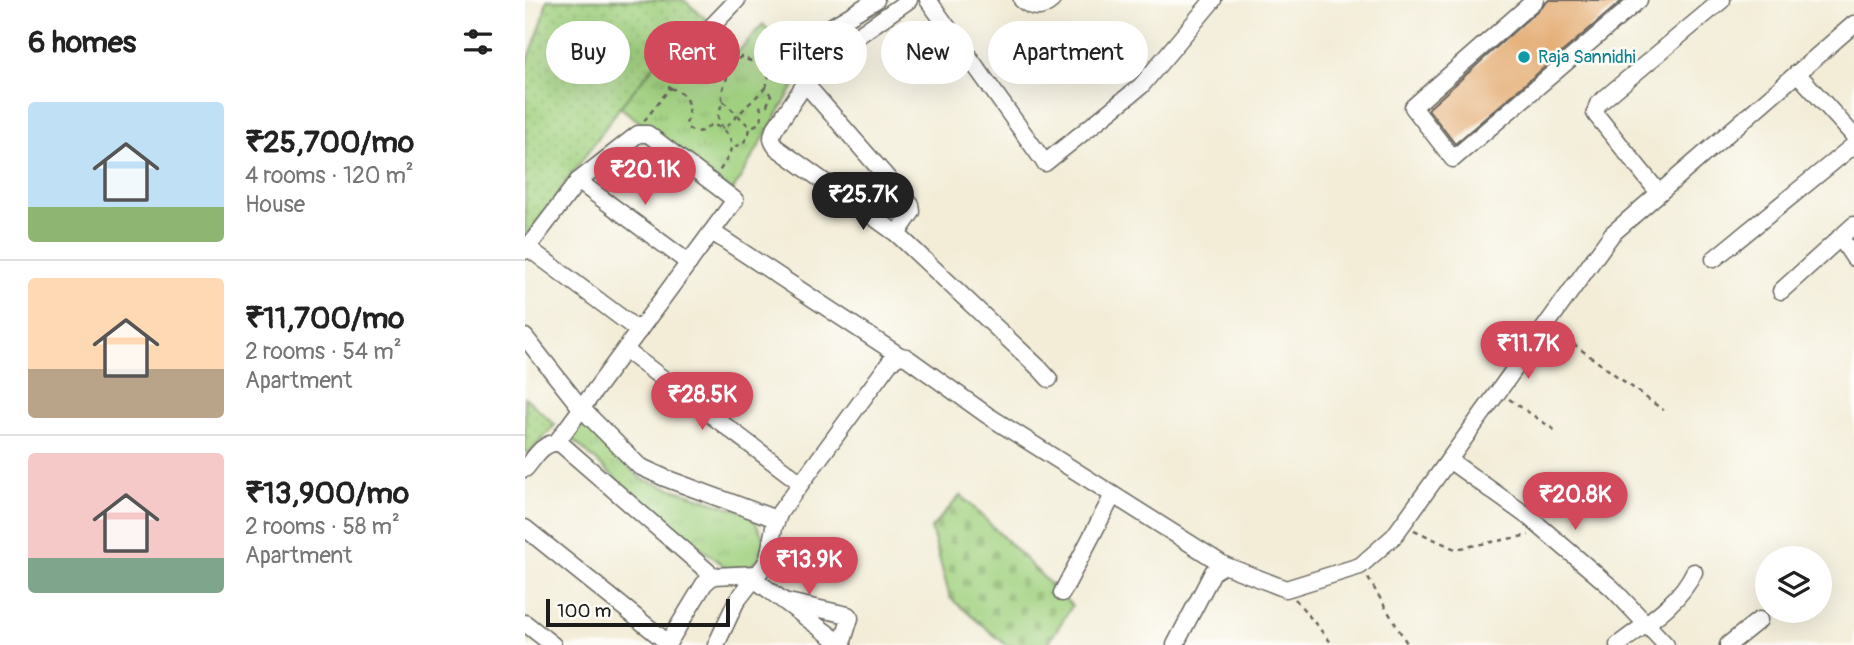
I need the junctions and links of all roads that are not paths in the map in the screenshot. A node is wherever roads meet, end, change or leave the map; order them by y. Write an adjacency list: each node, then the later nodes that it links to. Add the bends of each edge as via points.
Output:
1 (737, 0): 11 (street)
2 (876, 0): 12 (street)
3 (909, 0): 14 (street)
4 (928, 0): 7 (street, via 1045,163 1141,86)
5 (1022, 0): 6 (street, via 1040,8)
6 (1052, 0)
7 (1213, 0)
8 (1535, 0): 9 (street, via 1413,107 1453,159)
9 (1639, 0)
10 (1722, 0): 21 (street, via 1596,108 1597,116)
11 (717, 21)
12 (841, 21)
13 (1854, 24): 15 (street)
14 (867, 29)
15 (1797, 74): 18 (street); 21 (street)
16 (804, 84): 24 (street, via 774,130 772,143)
17 (808, 84): 24 (street, via 911,205 912,212)
18 (1854, 136)
19 (1854, 145): 28 (street)
20 (578, 180): 23 (street, via 638,134 648,134 735,200); 26 (street); 29 (street)
21 (1659, 193): 38 (street, via 1612,234)
22 (1854, 225): 25 (street)
23 (712, 232): 29 (street); 34 (street)
24 (897, 234): 35 (street)
25 (1840, 237): 27 (street); 30 (street)
26 (526, 249): 31 (street)
27 (1854, 258)
28 (1714, 259)
29 (689, 263): 31 (street)
30 (1781, 291)
31 (639, 331): 33 (street)
32 (525, 338): 36 (street)
33 (625, 350): 36 (street); 40 (street)
34 (900, 356): 40 (street, via 890,362); 41 (street)
35 (1049, 379)
36 (581, 408): 37 (street); 42 (street, via 639,466)
37 (556, 443): 39 (street, via 545,445); 46 (street)
38 (1449, 460): 44 (street, via 1394,536 1360,566 1286,589); 51 (street, via 1545,531 1612,587)
39 (525, 469)
40 (801, 483): 42 (street)
41 (1113, 495): 44 (street); 48 (street)
42 (776, 519): 47 (street, via 768,559)
43 (525, 528): 53 (street)
44 (1224, 565): 57 (street, via 1213,572)
45 (1694, 572): 51 (street, via 1681,593)
46 (713, 576): 47 (street); 53 (street)
47 (756, 577): 49 (street); 56 (street, via 736,602)
48 (1062, 593)
49 (784, 601): 54 (street); 54 (street, via 848,615)
50 (525, 623): 55 (street)
51 (1646, 623): 58 (street); 59 (street)
52 (1755, 623): 60 (street)
53 (667, 644)
54 (842, 644)
55 (553, 645)
56 (716, 645)
57 (1175, 645)
58 (1618, 645)
59 (1667, 645)
60 (1728, 645)

